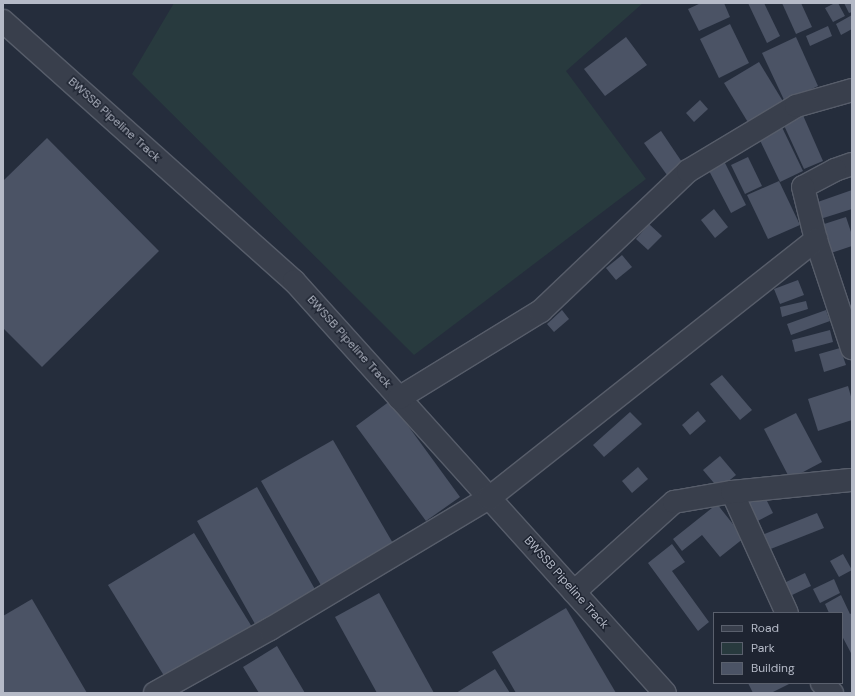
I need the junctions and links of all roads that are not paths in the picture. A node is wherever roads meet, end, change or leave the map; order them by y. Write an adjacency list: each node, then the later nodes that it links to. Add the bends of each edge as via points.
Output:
1 (3, 21): 6 (street, BWSSB Pipeline Track, via 294,281)
2 (852, 90): 6 (street, via 796,106 688,171 541,311)
3 (852, 164): 4 (street, via 802,187)
4 (816, 240): 5 (street); 9 (street)
5 (852, 348)
6 (399, 398): 9 (street, BWSSB Pipeline Track)
7 (851, 481): 8 (street)
8 (732, 492): 10 (street, via 674,502); 11 (street)
9 (489, 498): 10 (street, BWSSB Pipeline Track); 13 (street, via 270,629)
10 (574, 592): 14 (street, BWSSB Pipeline Track)
11 (787, 612)
12 (823, 684): 15 (street)
13 (155, 693)
14 (665, 693)
15 (832, 693)

